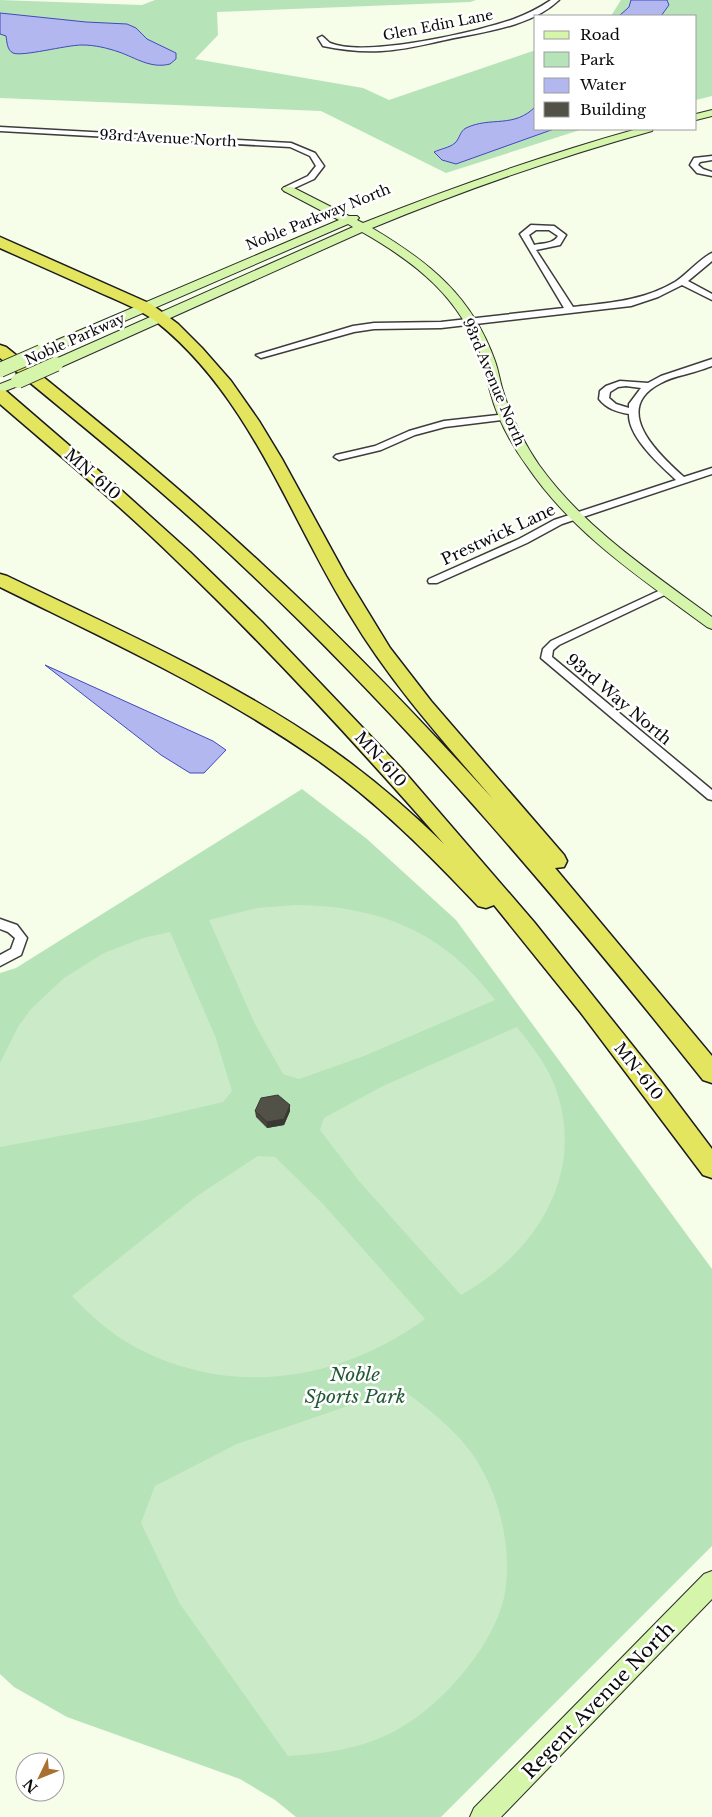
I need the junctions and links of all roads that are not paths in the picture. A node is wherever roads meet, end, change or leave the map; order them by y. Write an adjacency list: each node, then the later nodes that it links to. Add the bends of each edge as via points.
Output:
1 (556, 0): 2 (street, Glen Edin Lane, via 535,13 500,26 395,48 343,48 326,44)
2 (322, 38)
3 (712, 104): 4 (main road)
4 (697, 108)
5 (712, 113): 6 (main road)
6 (697, 117)
7 (0, 129): 12 (street, 93rd Avenue North, via 292,146 312,154 320,166 310,178)
8 (610, 130): 13 (main road, Noble Parkway North)
9 (644, 130): 15 (main road, Noble Parkway North, via 577,149)
10 (712, 158): 11 (street, via 697,160 694,165 700,171)
11 (712, 174)
12 (288, 189): 14 (main road, 93rd Avenue North)
13 (396, 201)
14 (347, 220): 15 (main road, 93rd Avenue North); 24 (main road, Noble Parkway North)
15 (362, 221): 24 (main road, Noble Parkway North); 25 (main road, 93rd Avenue North, via 445,286)
16 (0, 234): 20 (highway, via 56,258)
17 (0, 242): 20 (highway)
18 (531, 248): 23 (street)
19 (712, 256): 21 (street)
20 (80, 277): 24 (highway)
21 (682, 282): 22 (street); 23 (street, via 631,303)
22 (712, 297)
23 (570, 310): 25 (street)
24 (153, 312): 27 (main road, Noble Parkway North); 32 (main road, Noble Parkway, bridge, via 56,364); 49 (highway, via 223,380 253,423 346,593 383,652 549,852 594,910)
25 (471, 322): 28 (street, via 374,326); 35 (main road, 93rd Avenue North)
26 (0, 350): 49 (highway, via 160,482 320,630 509,829)
27 (41, 352): 30 (main road, Noble Parkway, bridge)
28 (261, 355)
29 (712, 362): 31 (street)
30 (0, 370)
31 (649, 386): 34 (street, via 641,391); 34 (street, via 624,383 605,391 607,402)
32 (0, 389)
33 (0, 395): 51 (highway, MN-610, via 184,556 331,704 475,866)
34 (632, 411): 38 (street, via 654,452)
35 (507, 417): 36 (street, via 444,424 412,432 378,448); 39 (main road, 93rd Avenue North, via 538,473)
36 (339, 457)
37 (712, 471): 38 (street, Prestwick Lane)
38 (682, 480): 39 (street, Prestwick Lane)
39 (576, 516): 41 (street, Prestwick Lane); 42 (main road, 93rd Avenue North)
40 (0, 580): 45 (highway, via 177,667)
41 (433, 581)
42 (667, 590): 44 (main road, 93rd Avenue North); 46 (street, 93rd Way North, via 555,643 548,649 546,658)
43 (0, 593): 45 (highway, via 121,653)
44 (712, 624)
45 (244, 706): 51 (highway, via 324,756 430,844 486,900)
46 (712, 796)
47 (0, 924): 48 (street, via 11,926 21,938 16,952)
48 (0, 961)
49 (647, 992): 50 (highway)
50 (712, 1073)
51 (676, 1119): 52 (highway, MN-610)
52 (712, 1168)
53 (712, 1582): 54 (main road, Regent Avenue North)
54 (483, 1817)

